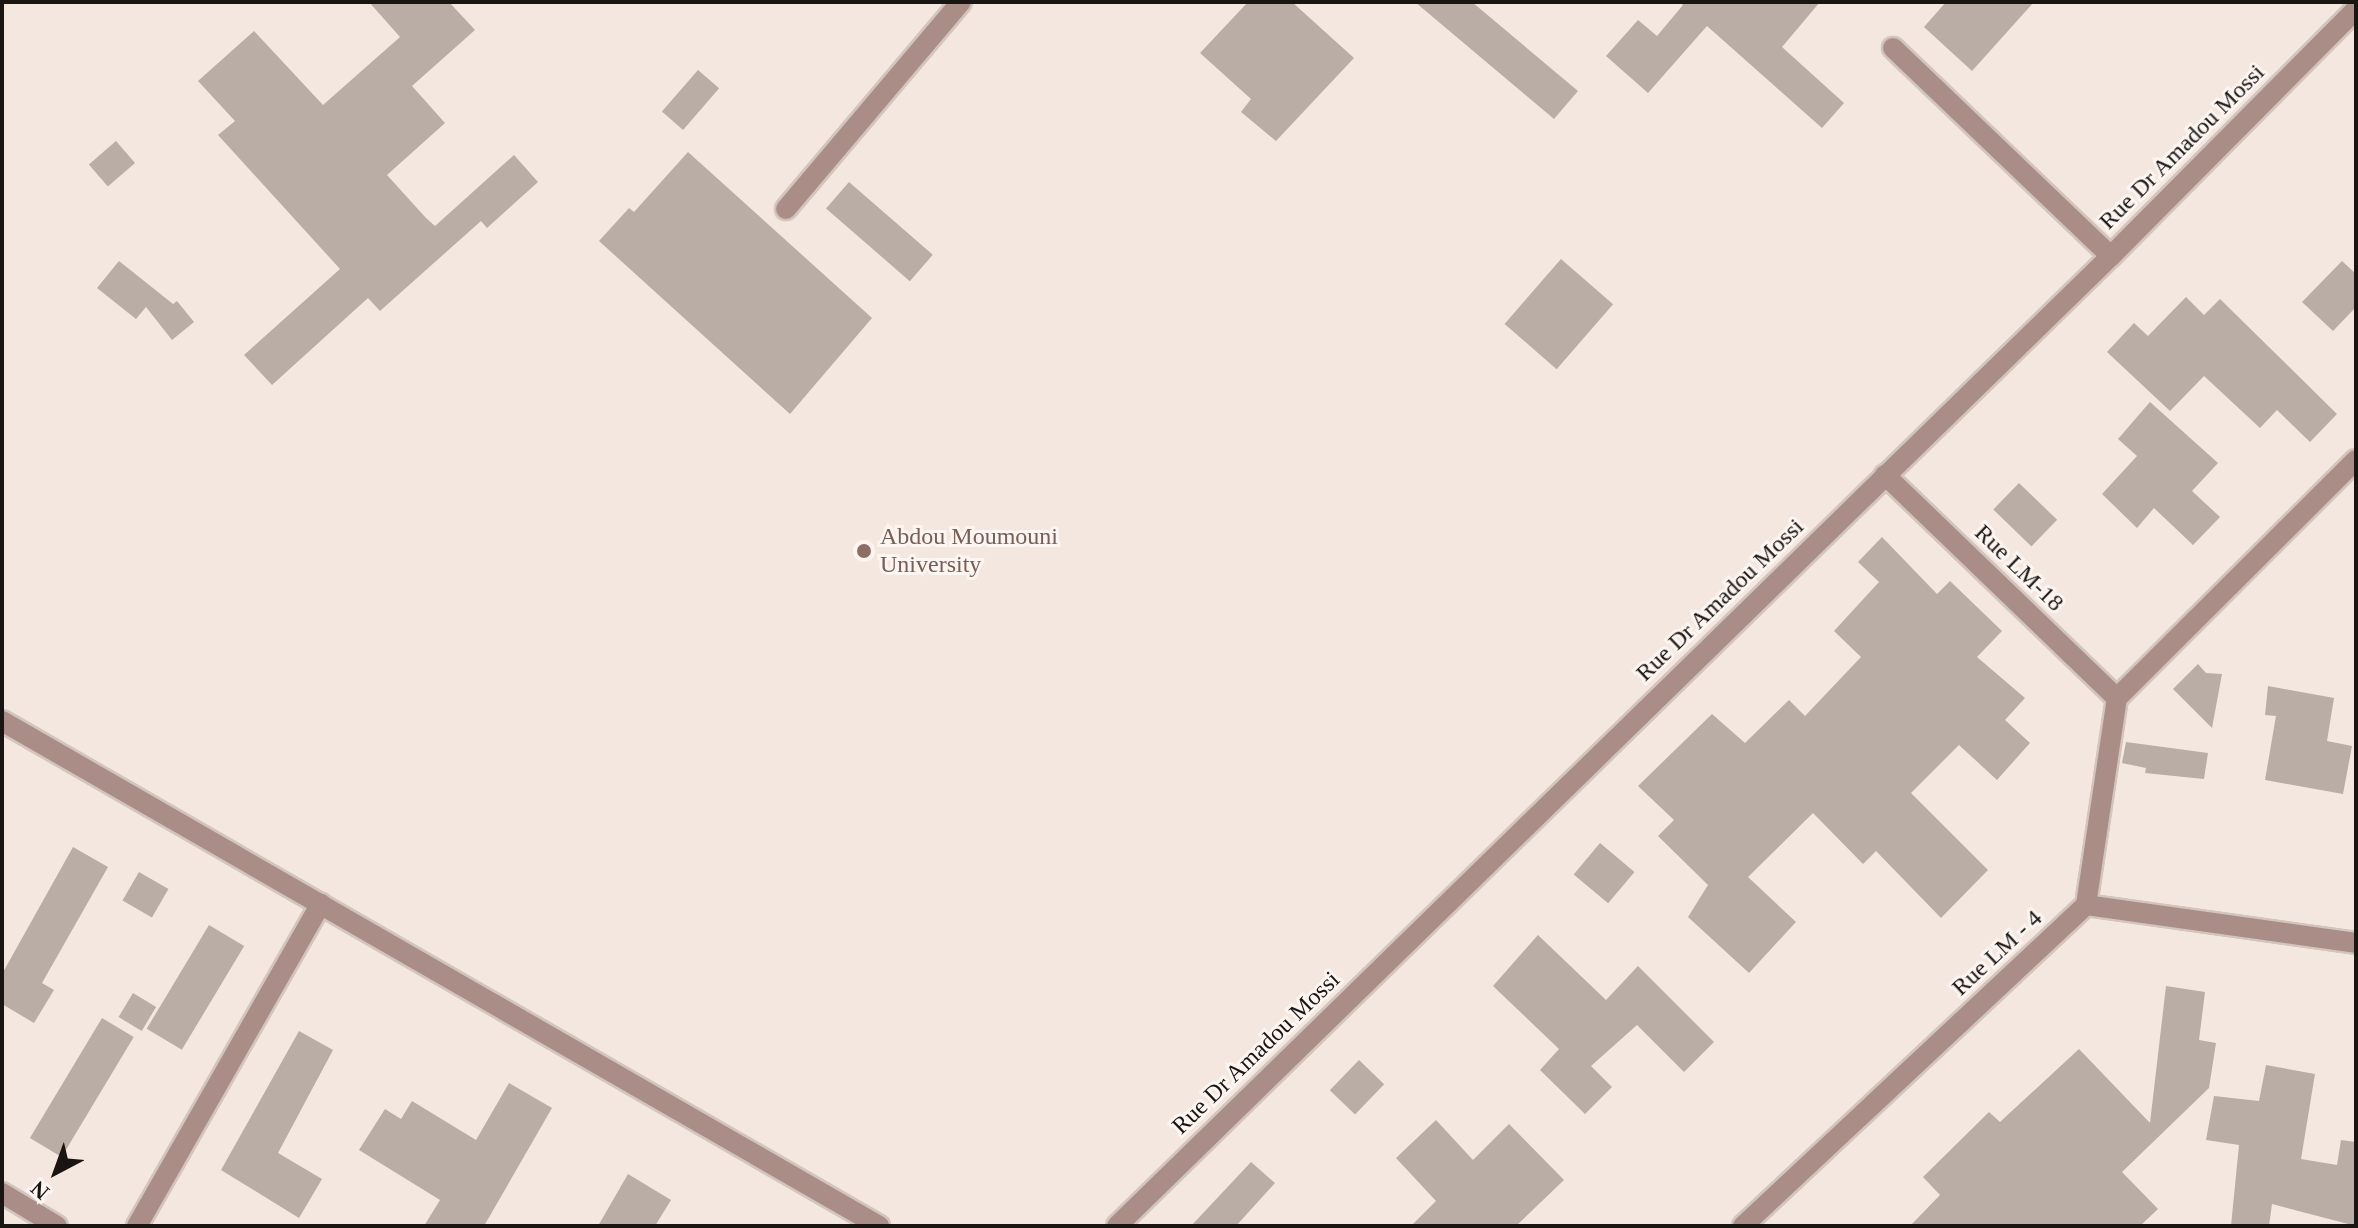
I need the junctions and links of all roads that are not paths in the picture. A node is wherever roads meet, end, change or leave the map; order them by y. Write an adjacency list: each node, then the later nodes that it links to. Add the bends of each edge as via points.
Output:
1 (961, 2): 4 (street)
2 (2356, 9): 5 (street, Rue Dr Amadou Mossi)
3 (1893, 48): 5 (street)
4 (786, 209)
5 (2111, 256): 7 (street, Rue Dr Amadou Mossi)
6 (2356, 460): 8 (street)
7 (1885, 475): 8 (street, Rue LM-18); 17 (street, Rue Dr Amadou Mossi)
8 (2117, 698): 11 (street)
9 (2, 721): 10 (street)
10 (321, 904): 15 (street); 16 (street)
11 (2086, 905): 12 (street); 18 (street, Rue LM - 4)
12 (2356, 943)
13 (2, 1193): 14 (street)
14 (57, 1226)
15 (137, 1226)
16 (879, 1226)
17 (1117, 1226)
18 (1743, 1226)

